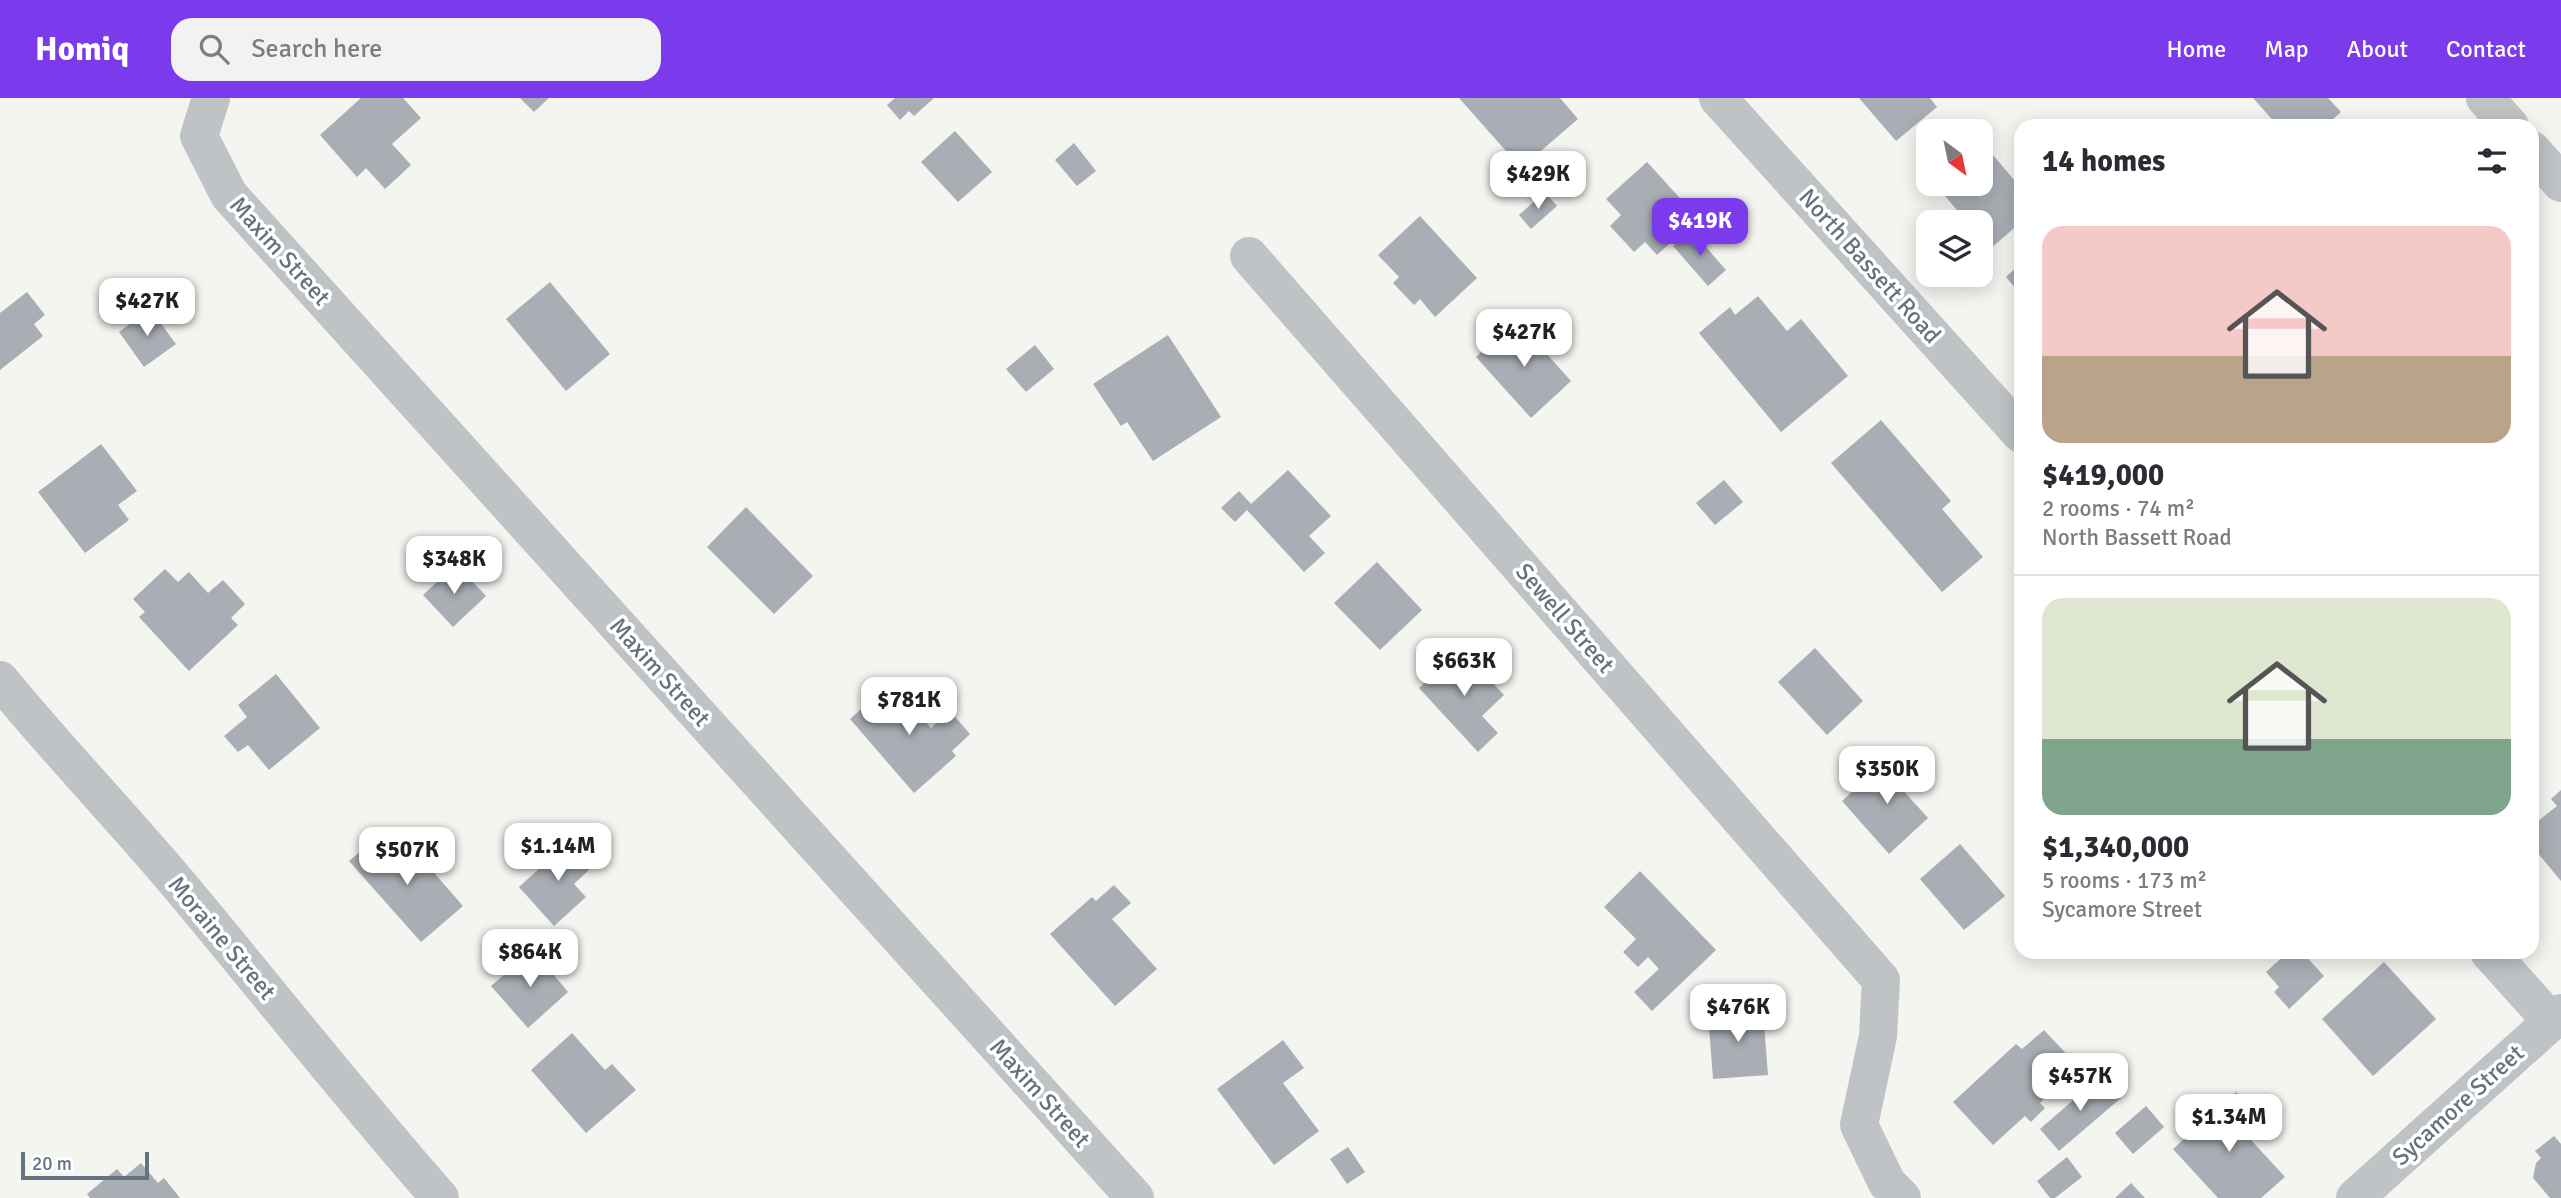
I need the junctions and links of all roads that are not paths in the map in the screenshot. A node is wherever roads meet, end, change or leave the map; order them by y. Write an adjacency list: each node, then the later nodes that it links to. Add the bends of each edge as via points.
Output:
1 (211, 98): 13 (street, Maxim Street, via 200,136 229,195)
2 (1718, 98): 8 (street, North Bassett Road)
3 (2485, 98): 4 (street)
4 (2504, 119)
5 (2539, 158): 6 (street)
6 (2561, 183)
7 (1249, 256): 14 (street, Sewell Street, via 1881,979 1878,1036 1859,1125 1887,1183)
8 (2014, 426)
9 (0, 680): 12 (street, Moraine Street, via 184,890)
10 (2495, 959): 11 (street)
11 (2556, 1017): 15 (street, Sycamore Street)
12 (440, 1198)
13 (1135, 1198)
14 (1902, 1198)
15 (2355, 1198)

